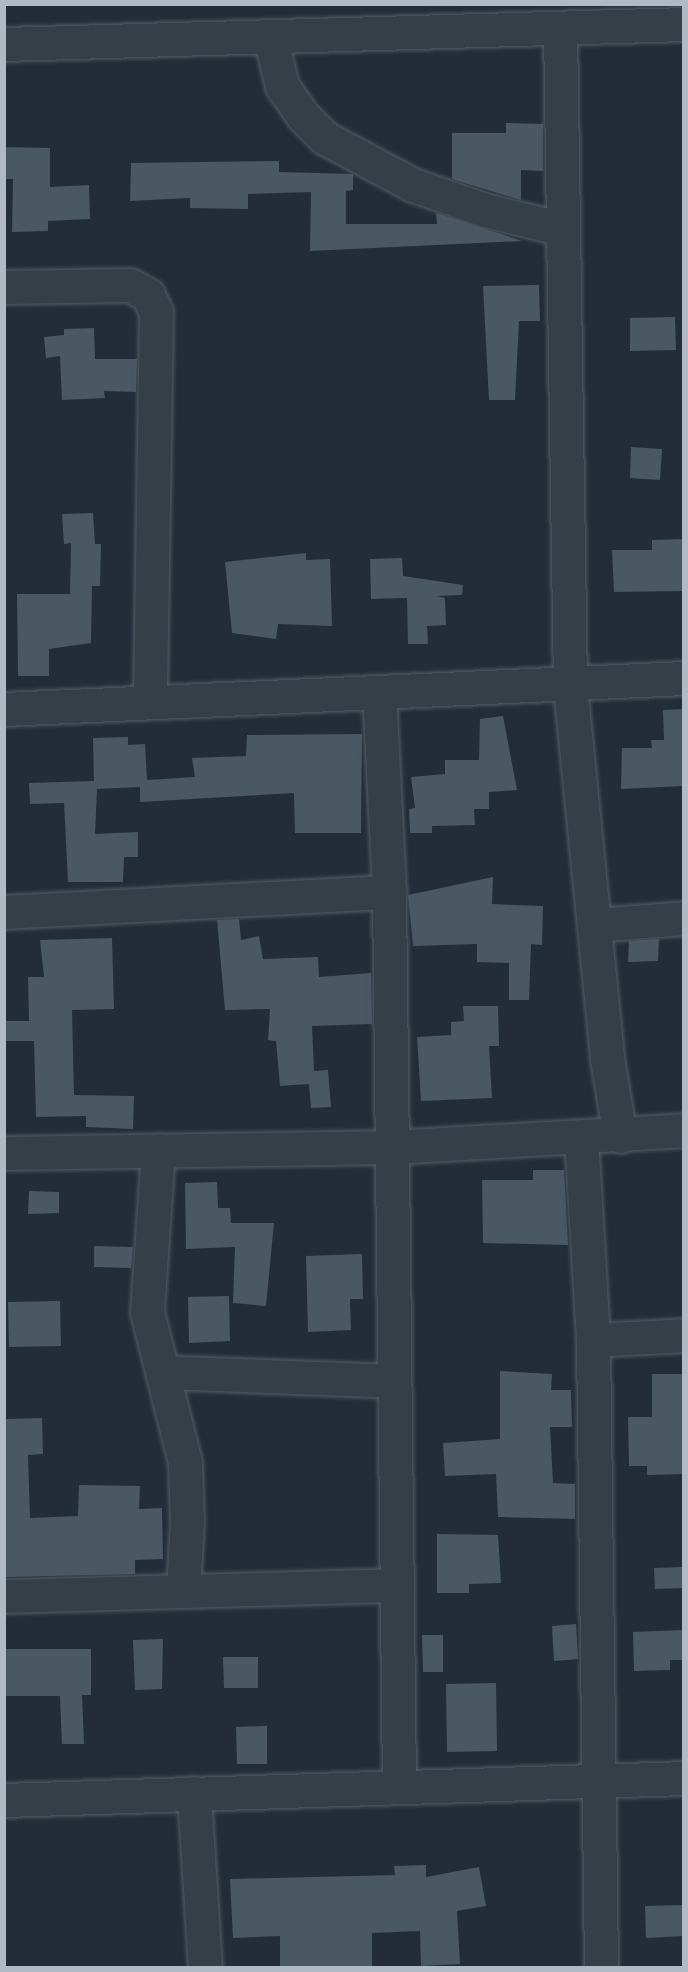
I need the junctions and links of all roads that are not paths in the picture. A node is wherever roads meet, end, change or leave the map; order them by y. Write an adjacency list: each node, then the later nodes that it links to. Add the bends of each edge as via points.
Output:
1 (684, 24): 2 (street)
2 (560, 28): 3 (street); 5 (street)
3 (270, 36): 4 (street); 5 (street, via 282,86 303,116 326,138 413,184 485,210)
4 (4, 44)
5 (563, 229): 8 (street)
6 (4, 287): 10 (street, via 130,285 148,295 156,312)
7 (684, 678): 8 (street)
8 (570, 686): 9 (street); 15 (street)
9 (379, 692): 10 (street); 12 (street)
10 (150, 702): 11 (street)
11 (4, 709)
12 (389, 892): 13 (street); 19 (street)
13 (4, 912)
14 (684, 918): 15 (street)
15 (594, 925): 17 (street, via 607,1059)
16 (684, 1130): 17 (street)
17 (620, 1136): 18 (street)
18 (581, 1137): 19 (street); 23 (street)
19 (392, 1147): 20 (street); 25 (street)
20 (158, 1150): 21 (street); 24 (street, via 147,1312)
21 (4, 1154)
22 (684, 1335): 23 (street)
23 (593, 1340): 30 (street)
24 (162, 1372): 25 (street); 27 (street, via 185,1462)
25 (393, 1381): 26 (street)
26 (395, 1585): 27 (street); 31 (street)
27 (183, 1590): 28 (street)
28 (4, 1596)
29 (684, 1778): 30 (street)
30 (598, 1779): 31 (street); 35 (street)
31 (399, 1785): 32 (street)
32 (194, 1793): 33 (street); 34 (street)
33 (4, 1800)
34 (205, 1968)
35 (601, 1968)

